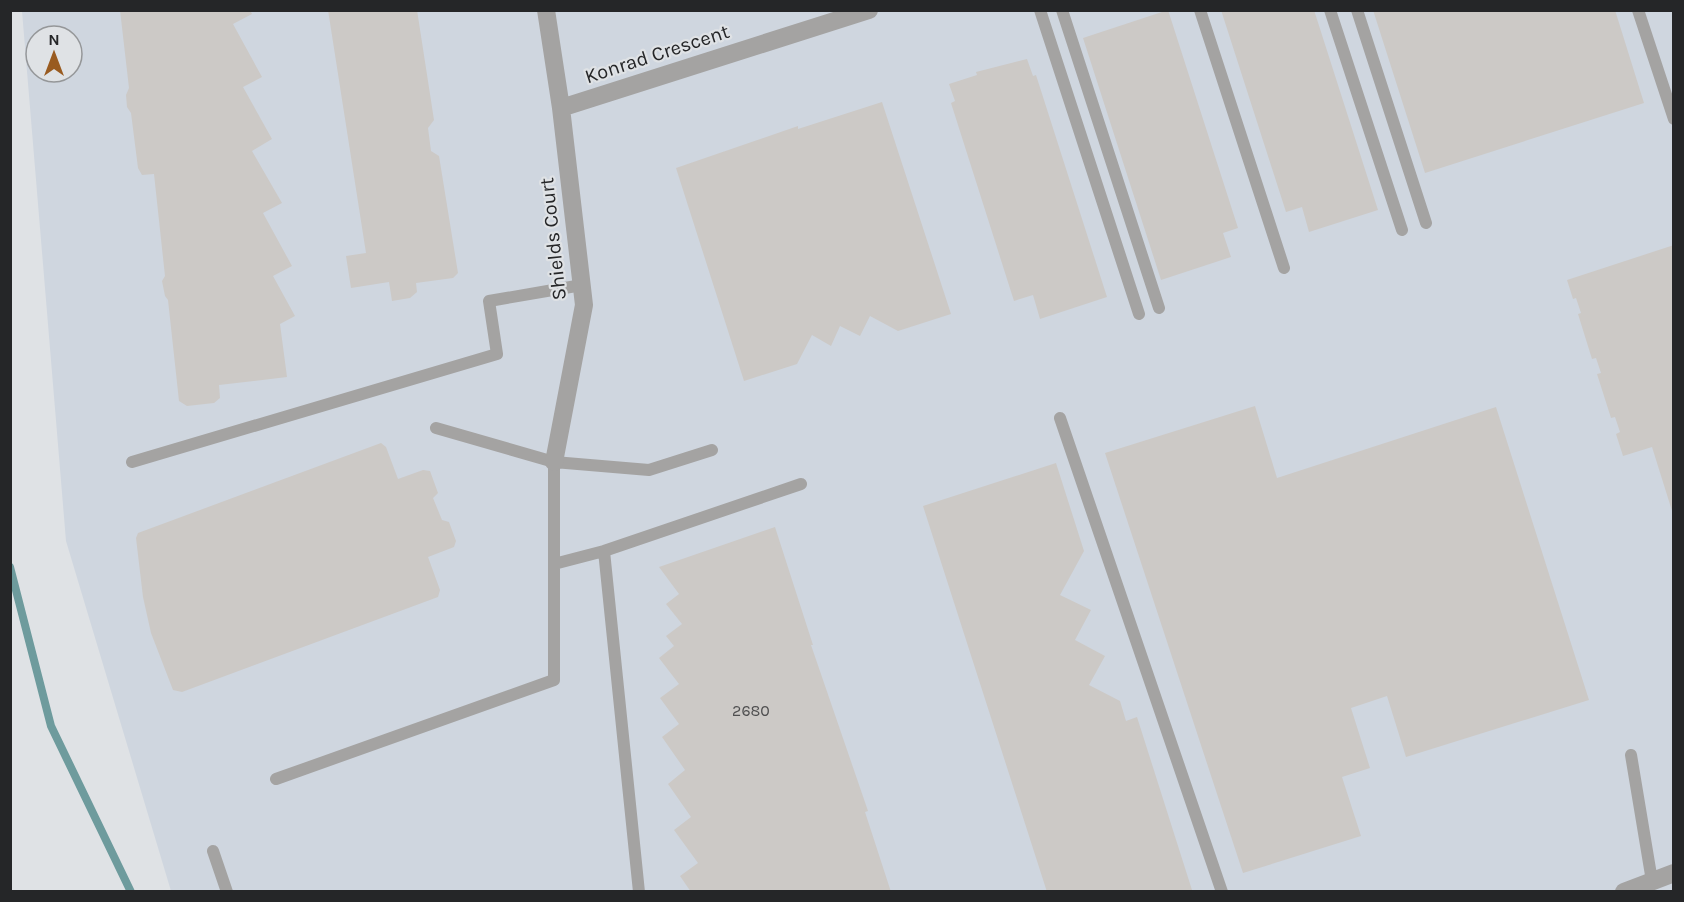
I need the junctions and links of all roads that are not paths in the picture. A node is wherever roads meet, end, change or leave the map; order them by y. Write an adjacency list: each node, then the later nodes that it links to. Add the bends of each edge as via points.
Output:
1 (546, 10): 9 (street, Shields Court)
2 (869, 10): 9 (street, Konrad Crescent)
3 (1040, 10): 16 (lane)
4 (1062, 10): 15 (lane)
5 (1200, 10): 13 (lane)
6 (1330, 10): 12 (lane)
7 (1357, 10): 11 (lane)
8 (1638, 10): 10 (lane)
9 (561, 108): 14 (street, Shields Court)
10 (1674, 119)
11 (1426, 223)
12 (1402, 230)
13 (1284, 268)
14 (582, 285): 20 (lane, via 489,301 497,354); 21 (street, Shields Court, via 584,305)
15 (1159, 308)
16 (1139, 315)
17 (1060, 418): 32 (lane)
18 (436, 428): 21 (lane)
19 (712, 450): 21 (lane, via 650,470)
20 (132, 462)
21 (554, 462): 24 (lane)
22 (801, 484): 23 (lane)
23 (604, 551): 24 (lane); 31 (lane)
24 (554, 564): 26 (lane, via 554,680)
25 (1631, 755): 29 (lane)
26 (276, 779)
27 (213, 851): 30 (lane)
28 (1674, 873): 29 (street)
29 (1652, 881): 33 (street)
30 (227, 891)
31 (639, 891)
32 (1222, 891)
33 (1624, 891)

